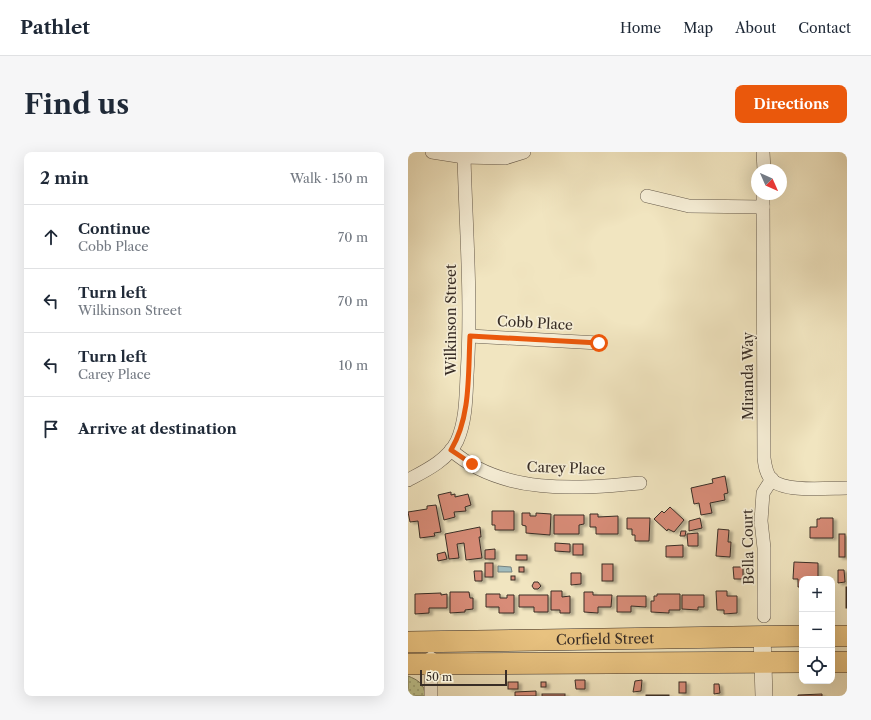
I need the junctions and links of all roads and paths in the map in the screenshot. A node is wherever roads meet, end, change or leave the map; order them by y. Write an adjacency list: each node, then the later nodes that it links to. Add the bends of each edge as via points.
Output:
1 (432, 152): 4 (street)
2 (524, 152): 4 (street, via 505,158)
3 (763, 152): 5 (street)
4 (464, 157): 9 (street, Wilkinson Street)
5 (764, 164)
6 (647, 196): 8 (street, via 689,206)
7 (763, 200): 8 (street, Miranda Way)
8 (763, 207): 12 (street, Miranda Way, via 764,458)
9 (470, 336): 10 (street, Cobb Place); 11 (street, Wilkinson Street, via 464,419 457,441)
10 (599, 343)
11 (451, 450): 13 (street, Wilkinson Street, via 431,468); 14 (street, Carey Place, via 481,469 518,482 540,486 598,487)
12 (772, 479): 15 (street, via 790,488); 16 (street, Bella Court, via 763,493 761,521 764,548)
13 (408, 480)
14 (640, 483)
15 (847, 488)
16 (763, 625): 17 (main road, Corfield Street); 21 (main road, Corfield Street); 22 (street)
17 (799, 635)
18 (835, 636): 19 (main road)
19 (847, 636)
20 (408, 642): 21 (main road, Corfield Street)
21 (431, 642): 27 (street)
22 (763, 662): 23 (main road, Corfield Street); 27 (main road, Corfield Street); 29 (street)
23 (799, 662)
24 (835, 662): 25 (main road)
25 (847, 662)
26 (408, 664): 27 (main road, Corfield Street)
27 (431, 664): 28 (street)
28 (431, 696)
29 (764, 696)

